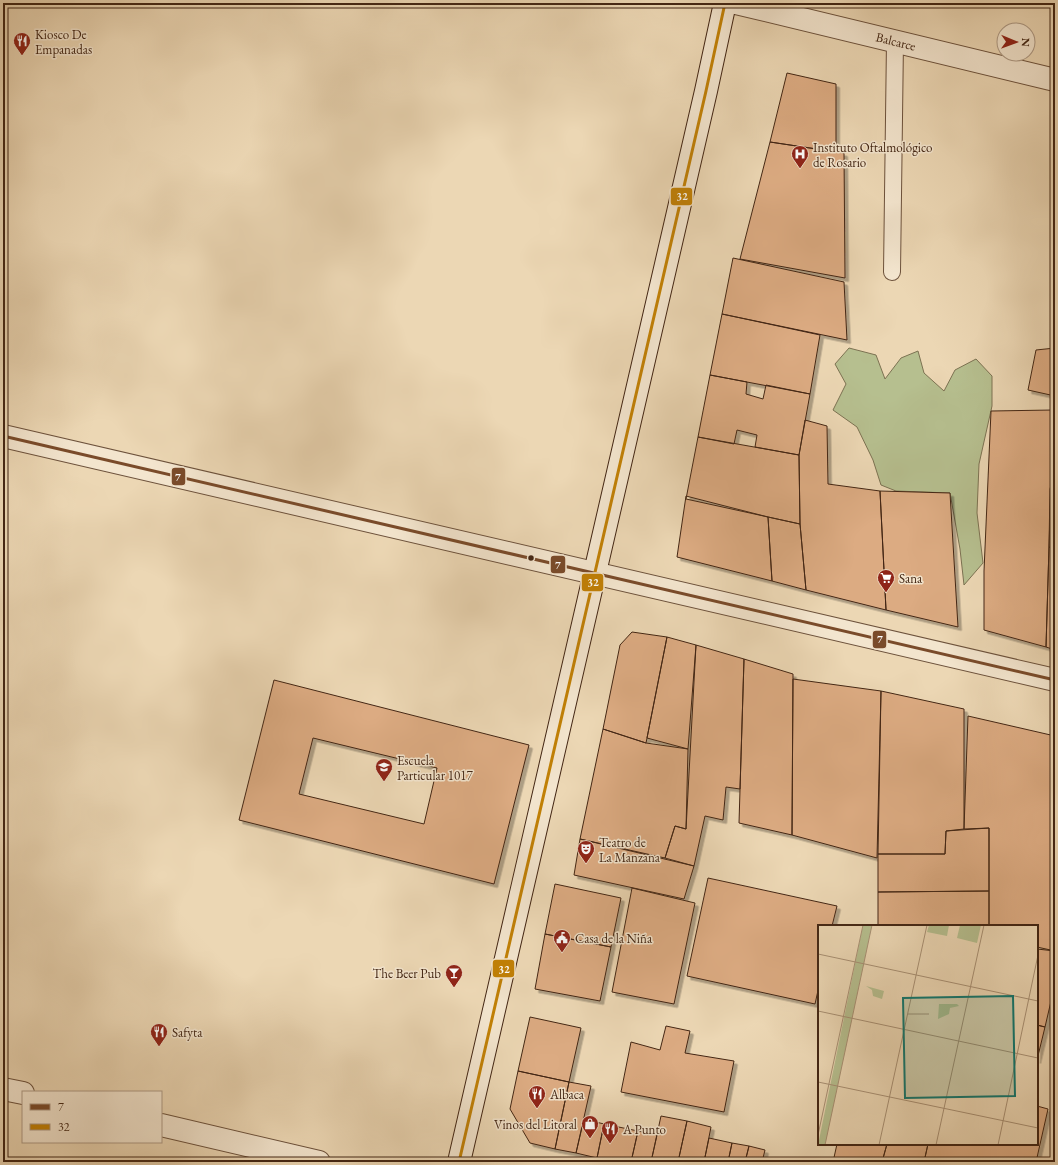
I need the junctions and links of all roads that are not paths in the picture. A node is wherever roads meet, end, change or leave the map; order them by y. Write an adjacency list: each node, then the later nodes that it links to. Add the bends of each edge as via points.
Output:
1 (725, 3): 7 (street)
2 (736, 3): 3 (street, Balcarce)
3 (895, 41): 4 (street, Balcarce); 5 (lane)
4 (1055, 80)
5 (892, 272)
6 (3, 436): 7 (street)
7 (595, 574): 8 (street); 13 (street)
8 (1055, 680)
9 (3, 1089): 10 (street)
10 (22, 1094)
11 (162, 1126): 12 (street)
12 (318, 1162)
13 (459, 1162)

